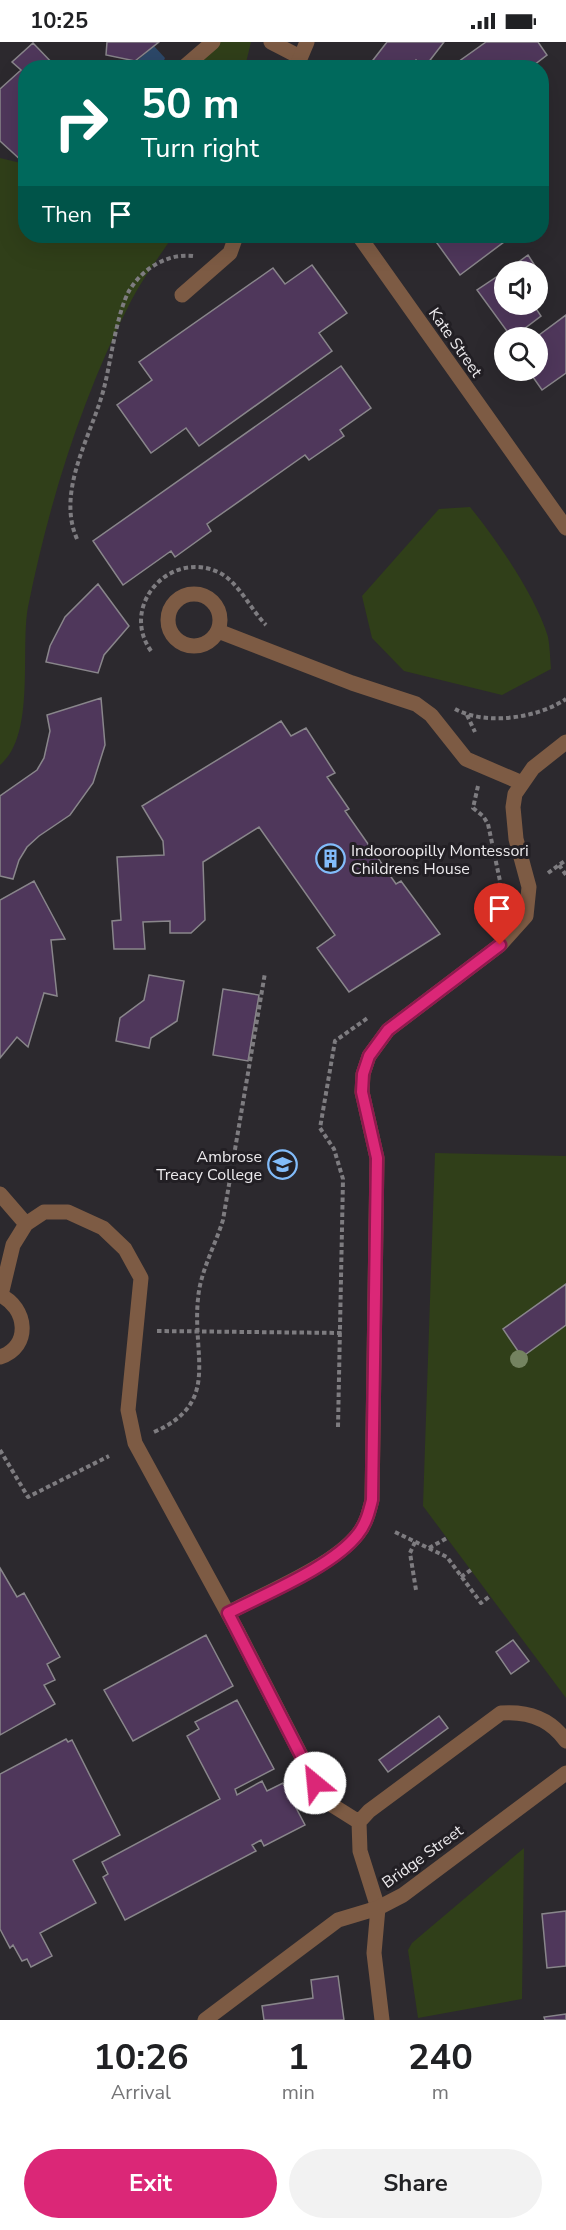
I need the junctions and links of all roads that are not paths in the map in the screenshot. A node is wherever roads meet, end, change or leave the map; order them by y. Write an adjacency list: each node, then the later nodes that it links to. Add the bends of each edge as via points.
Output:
1 (213, 42): 4 (street)
2 (271, 42): 5 (street)
3 (307, 42): 6 (street)
4 (192, 60)
5 (295, 60)
6 (299, 60)
7 (234, 243): 9 (street, via 230,253)
8 (364, 243): 10 (street, Kate Street)
9 (182, 295)
10 (566, 528)
11 (218, 631): 13 (street, via 416,704 431,714 466,759)
12 (566, 742): 13 (street, via 533,768)
13 (522, 783): 18 (street, via 513,807 516,839 529,887 526,916 500,945 388,1030 369,1056 363,1074 362,1092 377,1158 372,1500 368,1517 358,1534 333,1557)
14 (0, 1194): 15 (street)
15 (26, 1224): 16 (street, via 13,1245); 18 (street, via 44,1212 68,1212 103,1228 125,1249 141,1278 128,1410 135,1443)
16 (0, 1295): 17 (street, via 18,1308 23,1329 14,1349)
17 (0, 1357)
18 (228, 1613): 21 (street, via 324,1800)
19 (566, 1741): 21 (street, via 524,1711 501,1713)
20 (566, 1773): 22 (street, Bridge Street, via 403,1896)
21 (359, 1822): 22 (street, via 360,1851)
22 (378, 1908): 23 (street, Bridge Street, via 338,1920); 24 (street, via 374,1953)
23 (205, 2020)
24 (382, 2020)

